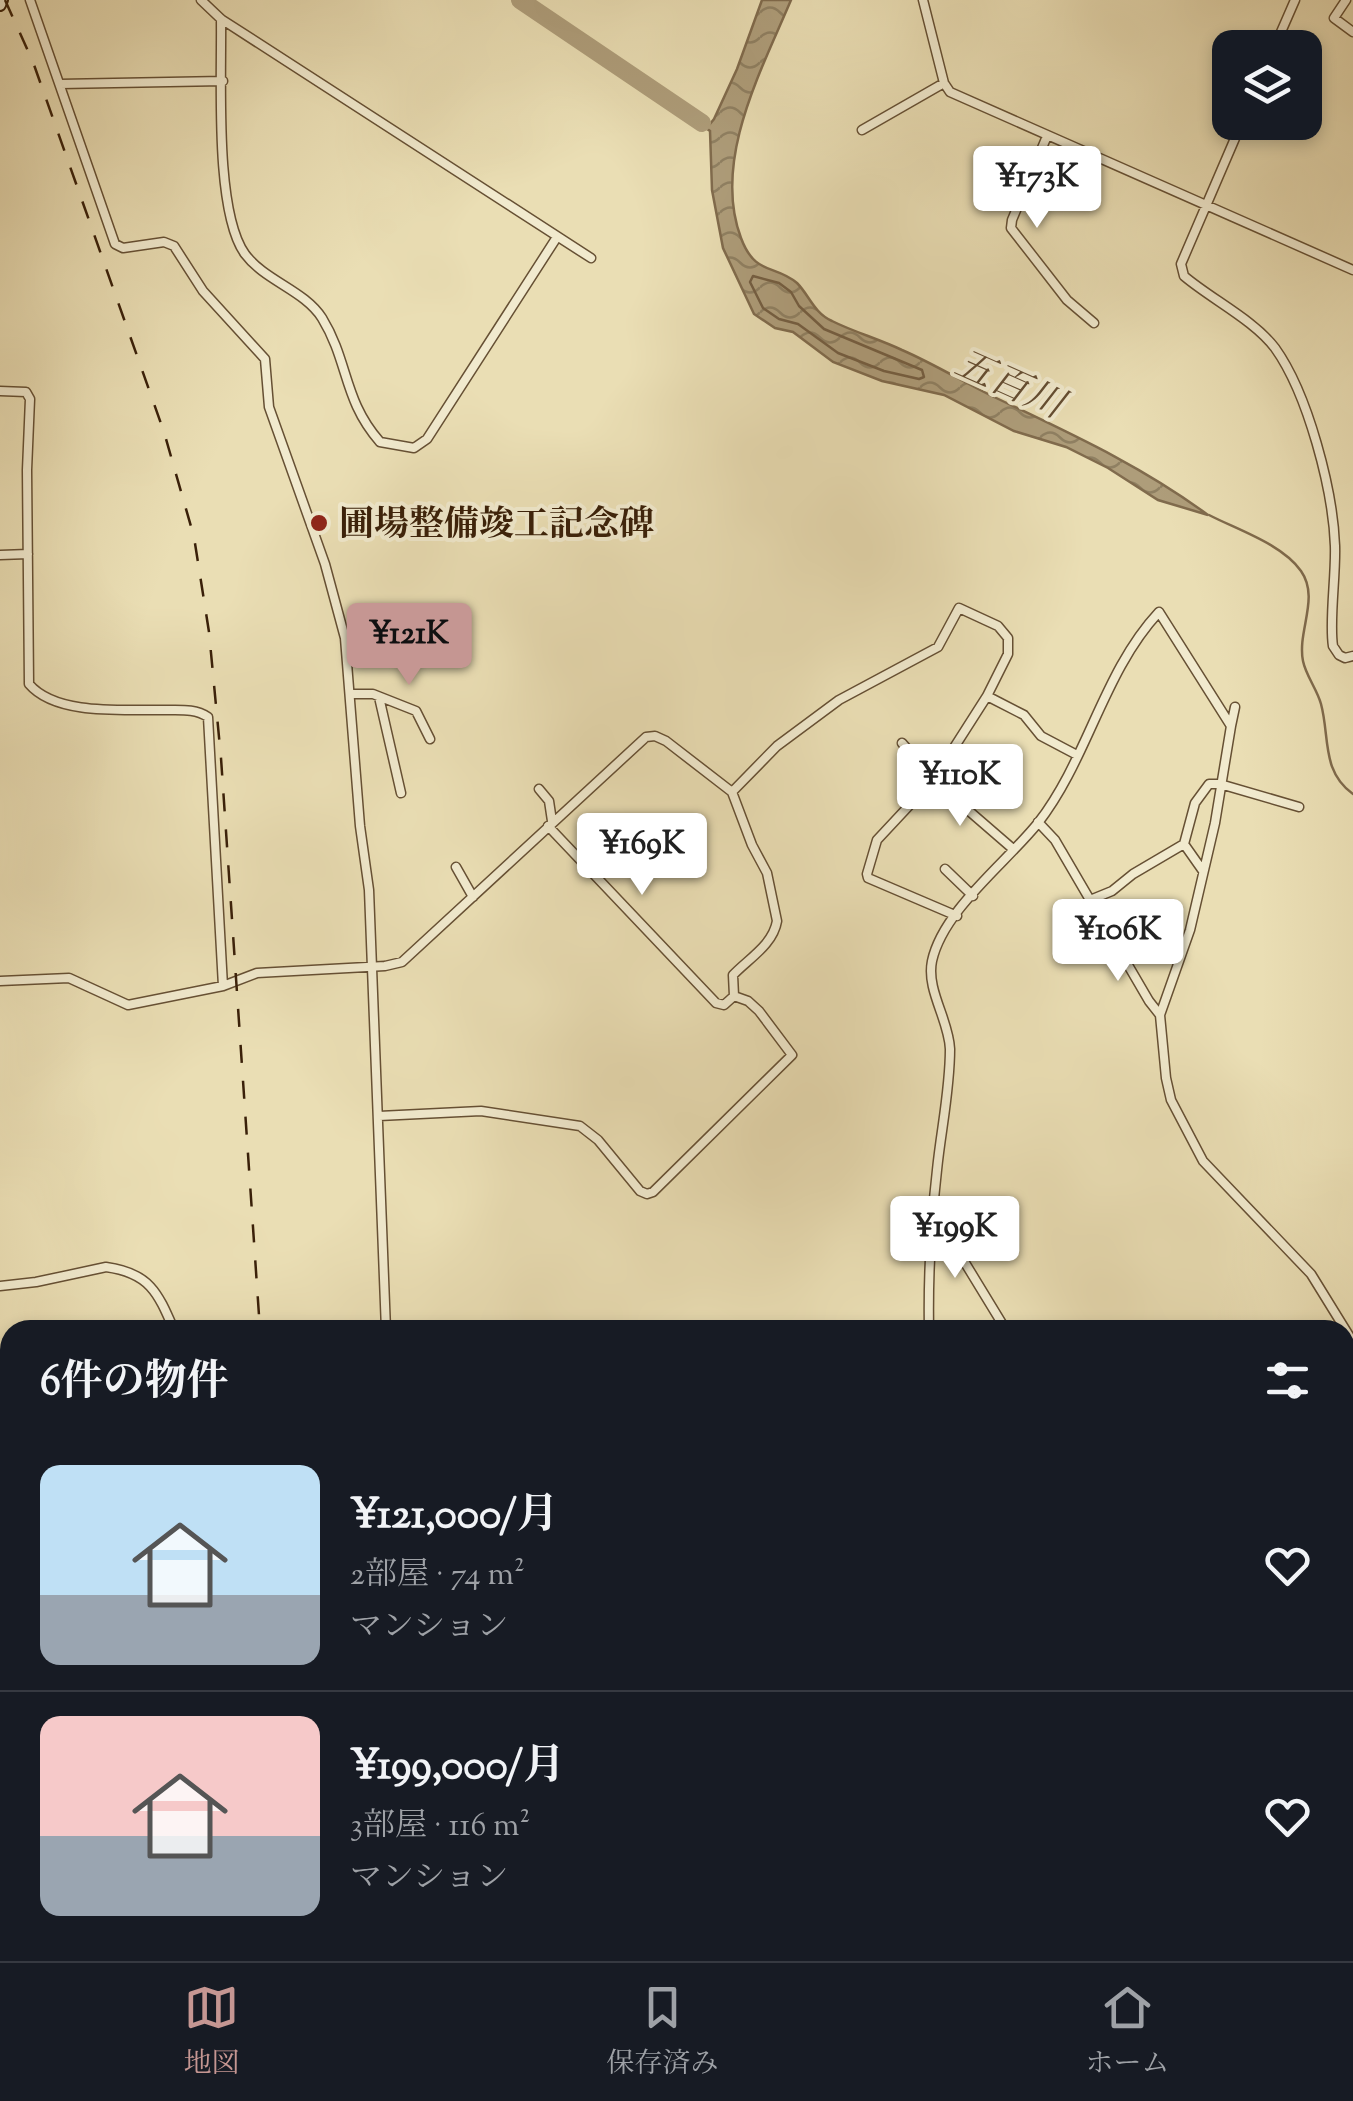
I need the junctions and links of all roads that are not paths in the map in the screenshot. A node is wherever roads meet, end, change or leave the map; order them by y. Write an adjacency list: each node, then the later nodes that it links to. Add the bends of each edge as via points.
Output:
1 (30, 0): 11 (street)
2 (201, 0): 6 (street)
3 (923, 0): 10 (street)
4 (1295, 0): 7 (street)
5 (1346, 0): 8 (street, via 1334,18)
6 (221, 18): 9 (street); 16 (street)
7 (1282, 30)
8 (1353, 32)
9 (222, 81): 11 (street); 16 (street, via 225,182 237,241 262,272 316,309 336,346 355,409 384,444 414,448 427,439)
10 (944, 82): 12 (street); 13 (street, via 950,92)
11 (60, 84): 24 (street, via 115,244 164,242 176,248 204,291 265,359 269,407 336,598)
12 (862, 130)
13 (1048, 136): 15 (street); 19 (street, via 1012,228)
14 (1234, 140): 15 (street)
15 (1206, 205): 18 (street); 23 (street, via 1182,256 1184,276 1262,334 1288,371 1331,488 1334,646 1338,655)
16 (558, 237): 17 (street)
17 (591, 258)
18 (1353, 270)
19 (1094, 324)
20 (0, 391): 22 (street, via 30,396)
21 (0, 554): 22 (street)
22 (28, 554): 51 (street, via 33,689 97,709 208,716)
23 (1353, 656)
24 (351, 694): 25 (street); 49 (street)
25 (380, 696): 29 (street, via 416,710); 35 (street)
26 (988, 696): 31 (street); 32 (street); 36 (street, via 1008,654 1008,638 998,626 959,608 934,650 839,700)
27 (1235, 707): 28 (street)
28 (1232, 726): 31 (street, via 1158,612 1124,658); 33 (street)
29 (430, 739)
30 (902, 743): 32 (street)
31 (1077, 755): 38 (street)
32 (934, 780): 41 (street); 48 (street, via 877,840 867,876)
33 (1220, 784): 37 (street); 40 (street, via 1199,793); 44 (street)
34 (539, 789): 39 (street, via 550,801)
35 (400, 792)
36 (732, 792): 39 (street, via 666,740 650,736); 52 (street, via 767,873 777,921 766,944 733,975)
37 (1299, 807)
38 (1038, 822): 41 (street); 47 (street)
39 (550, 824): 46 (street); 52 (street, via 716,1004)
40 (1184, 844): 44 (street); 47 (street)
41 (1013, 849): 45 (street)
42 (456, 868): 46 (street)
43 (945, 869): 45 (street)
44 (1203, 871): 53 (street)
45 (973, 896): 48 (street)
46 (473, 898): 49 (street, via 407,958)
47 (1090, 900): 53 (street)
48 (957, 916): 55 (street, via 936,948 932,968 950,1047)
49 (371, 967): 51 (street, via 256,973); 54 (street)
50 (0, 981): 51 (street, via 69,978 128,1006)
51 (223, 986)
52 (734, 996): 54 (street, via 759,1010 791,1058 650,1194 580,1126 481,1111)
53 (1160, 1014): 61 (street, via 1171,1100 1203,1161 1311,1274)
54 (379, 1116): 58 (street)
55 (934, 1212): 59 (street); 60 (street)
56 (0, 1286): 57 (street, via 117,1268 152,1286)
57 (169, 1320)
58 (386, 1320)
59 (929, 1320)
60 (1000, 1320)
61 (1339, 1320)

